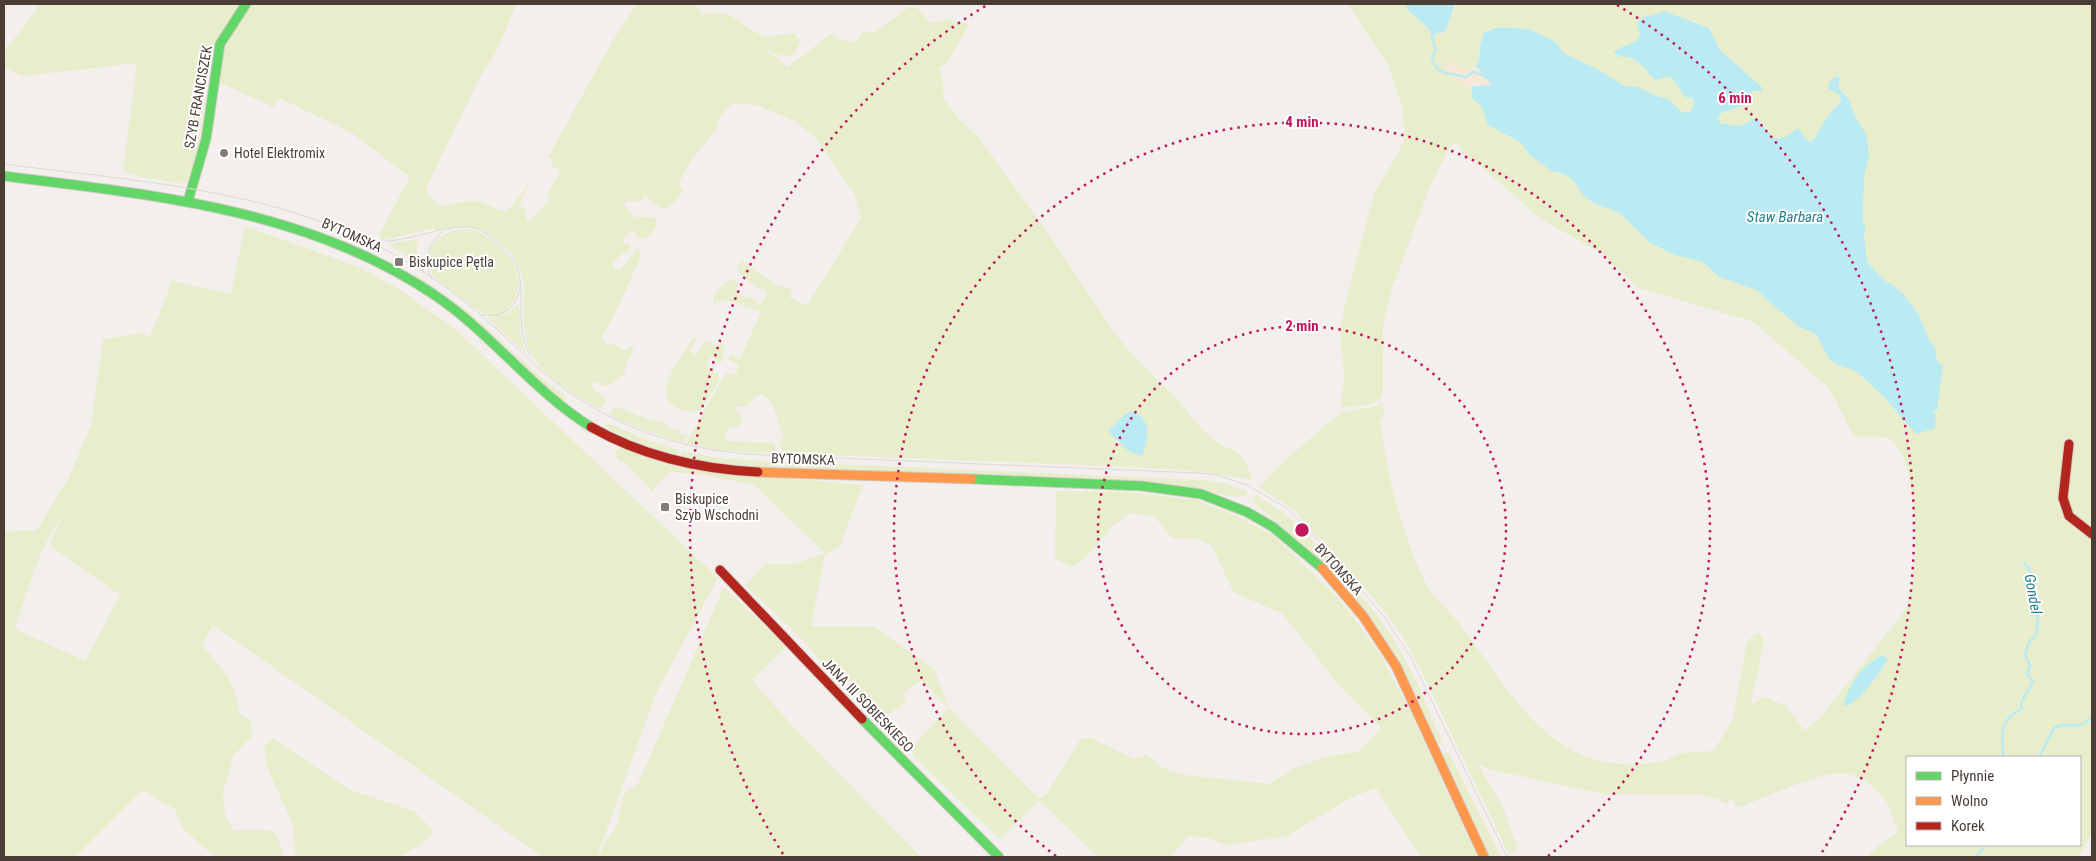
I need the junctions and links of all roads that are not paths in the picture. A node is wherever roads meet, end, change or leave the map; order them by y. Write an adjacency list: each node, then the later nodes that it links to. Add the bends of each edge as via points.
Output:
1 (246, 4): 3 (street, SZYB FRANCISZEK, via 220,44 206,139)
2 (4, 176): 3 (street, BYTOMSKA)
3 (188, 201): 8 (street, BYTOMSKA, via 292,225 383,264 462,315 578,420 663,458 738,471 1169,489 1221,500 1256,516 1305,553 1382,642)
4 (2069, 444): 5 (street, via 2063,498 2069,516)
5 (2092, 534)
6 (720, 570): 7 (street, JANA III SOBIESKIEGO)
7 (999, 857)
8 (1484, 857)

